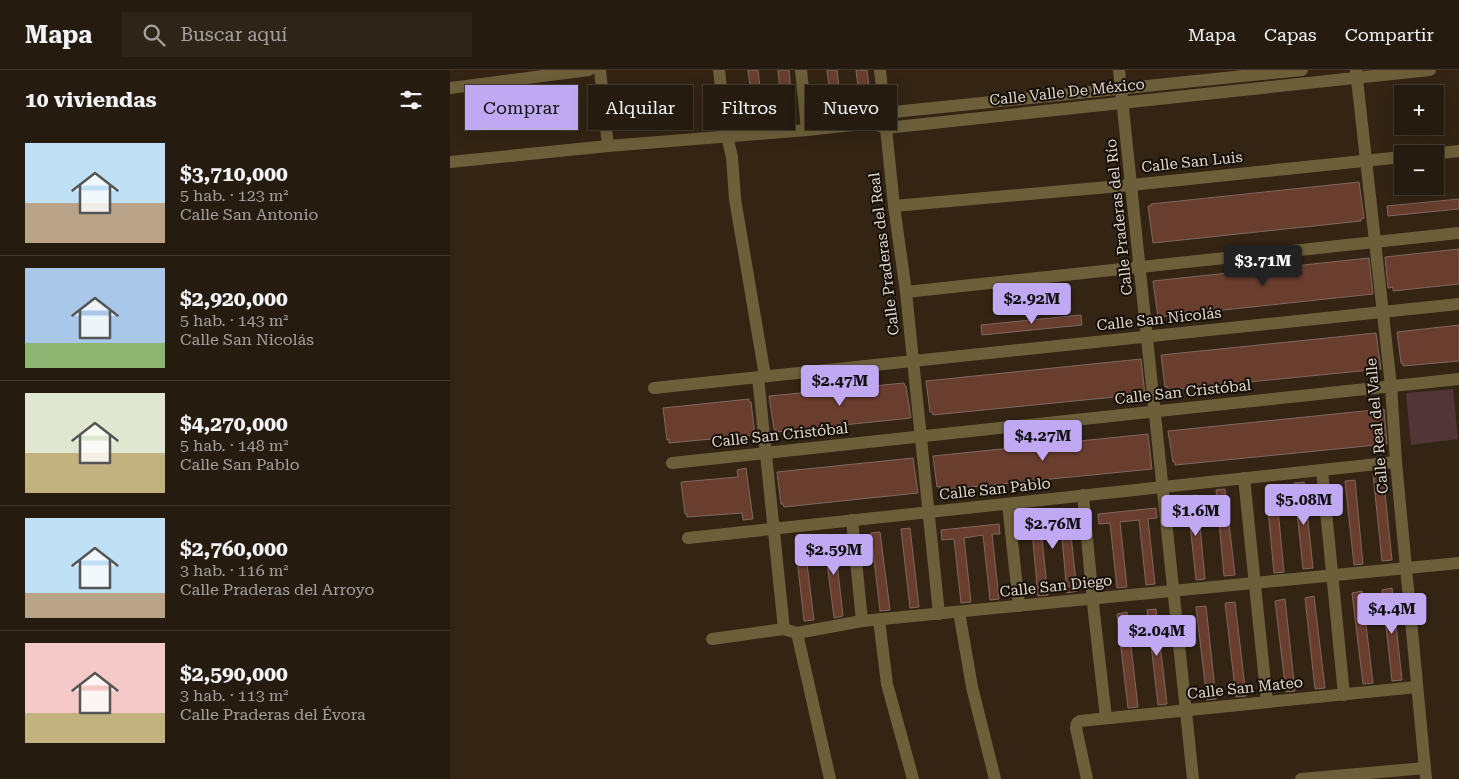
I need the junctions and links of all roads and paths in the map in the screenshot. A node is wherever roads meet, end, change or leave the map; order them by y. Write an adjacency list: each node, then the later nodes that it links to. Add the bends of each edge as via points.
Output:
1 (589, 70): 11 (street)
2 (600, 70): 20 (street)
3 (719, 70): 19 (street)
4 (801, 70): 14 (street)
5 (880, 70): 10 (street, Calle Praderas del Real)
6 (1119, 70): 12 (street, Calle Praderas del Río)
7 (1302, 70): 12 (street, Calle Valle De México)
8 (1430, 70): 9 (street, Calle Valle De México)
9 (1357, 74): 13 (street, Calle Valle De México); 24 (street, Calle Real del Valle)
10 (881, 85)
11 (450, 88)
12 (1121, 88): 13 (street, Calle Praderas del Río); 15 (street, Calle Valle De México)
13 (1123, 103): 16 (street, Calle Valle De México); 26 (street, Calle Praderas del Río)
14 (805, 110)
15 (897, 112)
16 (897, 127)
17 (807, 130): 19 (street)
18 (886, 130): 27 (street, Calle Praderas del Real)
19 (727, 136): 20 (street); 36 (street)
20 (608, 146): 25 (street)
21 (1459, 151): 22 (street)
22 (1444, 153)
23 (1394, 158): 24 (street, Calle San Luis)
24 (1366, 161): 26 (street, Calle San Luis); 29 (street, Calle Real del Valle)
25 (450, 162)
26 (1131, 185): 27 (street, Calle San Luis); 30 (street, Calle Praderas del Río)
27 (894, 206): 31 (street, Calle Praderas del Real)
28 (1459, 232): 29 (street)
29 (1376, 242): 30 (street); 33 (street, Calle Real del Valle)
30 (1140, 267): 31 (street); 34 (street, Calle Praderas del Río)
31 (906, 292): 35 (street, Calle Praderas del Real)
32 (1459, 304): 33 (street, Calle San Nicolás)
33 (1383, 312): 34 (street, Calle San Nicolás); 38 (street, Calle Real del Valle)
34 (1148, 336): 35 (street, Calle San Nicolás); 40 (street, Calle Praderas del Río)
35 (913, 361): 36 (street, Calle San Nicolás); 41 (street, Calle Praderas del Real)
36 (761, 377): 39 (street, Calle San Nicolás); 42 (street)
37 (1459, 379): 38 (street, Calle San Cristóbal)
38 (1391, 386): 40 (street, Calle San Cristóbal); 43 (street, Calle Real del Valle)
39 (654, 388)
40 (1156, 411): 41 (street, Calle San Cristóbal); 47 (street, Calle Praderas del Río)
41 (921, 437): 42 (street, Calle San Cristóbal); 50 (street, Calle Praderas del Real)
42 (766, 453): 44 (street, Calle San Cristóbal); 52 (street)
43 (1396, 462): 45 (street, Calle San Pablo); 55 (street, Calle Real del Valle)
44 (672, 463)
45 (1322, 470): 46 (street, Calle San Pablo); 56 (street)
46 (1244, 478): 47 (street, Calle San Pablo); 57 (street)
47 (1163, 487): 48 (street, Calle San Pablo); 58 (street, Calle Praderas del Río)
48 (1083, 495): 49 (street, Calle San Pablo); 59 (street)
49 (1008, 504): 50 (street, Calle San Pablo); 60 (street)
50 (929, 512): 51 (street, Calle San Pablo); 62 (street, Calle Praderas del Real)
51 (852, 520): 52 (street, Calle San Pablo); 64 (street)
52 (773, 529): 53 (street, Calle San Pablo); 65 (street)
53 (688, 538)
54 (1459, 563): 55 (street, Calle San Diego)
55 (1406, 568): 56 (street, Calle San Diego); 68 (street, Calle Real del Valle)
56 (1333, 575): 57 (street, Calle San Diego); 69 (street)
57 (1255, 582): 58 (street, Calle San Diego); 70 (street)
58 (1172, 590): 59 (street, Calle San Diego); 71 (street, Calle Praderas del Río)
59 (1093, 598): 60 (street, Calle San Diego); 72 (street)
60 (1020, 606): 61 (street, Calle San Diego)
61 (959, 612): 62 (street, Calle San Diego); 76 (street, via 972,687)
62 (940, 614): 63 (street, Calle San Diego)
63 (879, 620): 64 (street, Calle San Diego); 75 (street, via 887,684)
64 (862, 621): 66 (street, Calle San Diego)
65 (784, 629): 66 (street, Calle San Diego); 67 (street, Calle San Diego)
66 (797, 633): 74 (street)
67 (712, 639)
68 (1417, 687): 69 (street, Calle San Mateo); 73 (street, Calle Real del Valle)
69 (1344, 695): 70 (street, Calle San Mateo)
70 (1267, 702): 71 (street, Calle San Mateo)
71 (1186, 711): 72 (street, Calle San Mateo); 78 (street, Calle Praderas del Río)
72 (1106, 718): 77 (street, Calle San Mateo, via 1076,726)
73 (1426, 774): 79 (street)
74 (830, 779)
75 (913, 779)
76 (995, 779)
77 (1087, 779)
78 (1193, 779)
79 (1301, 779)

